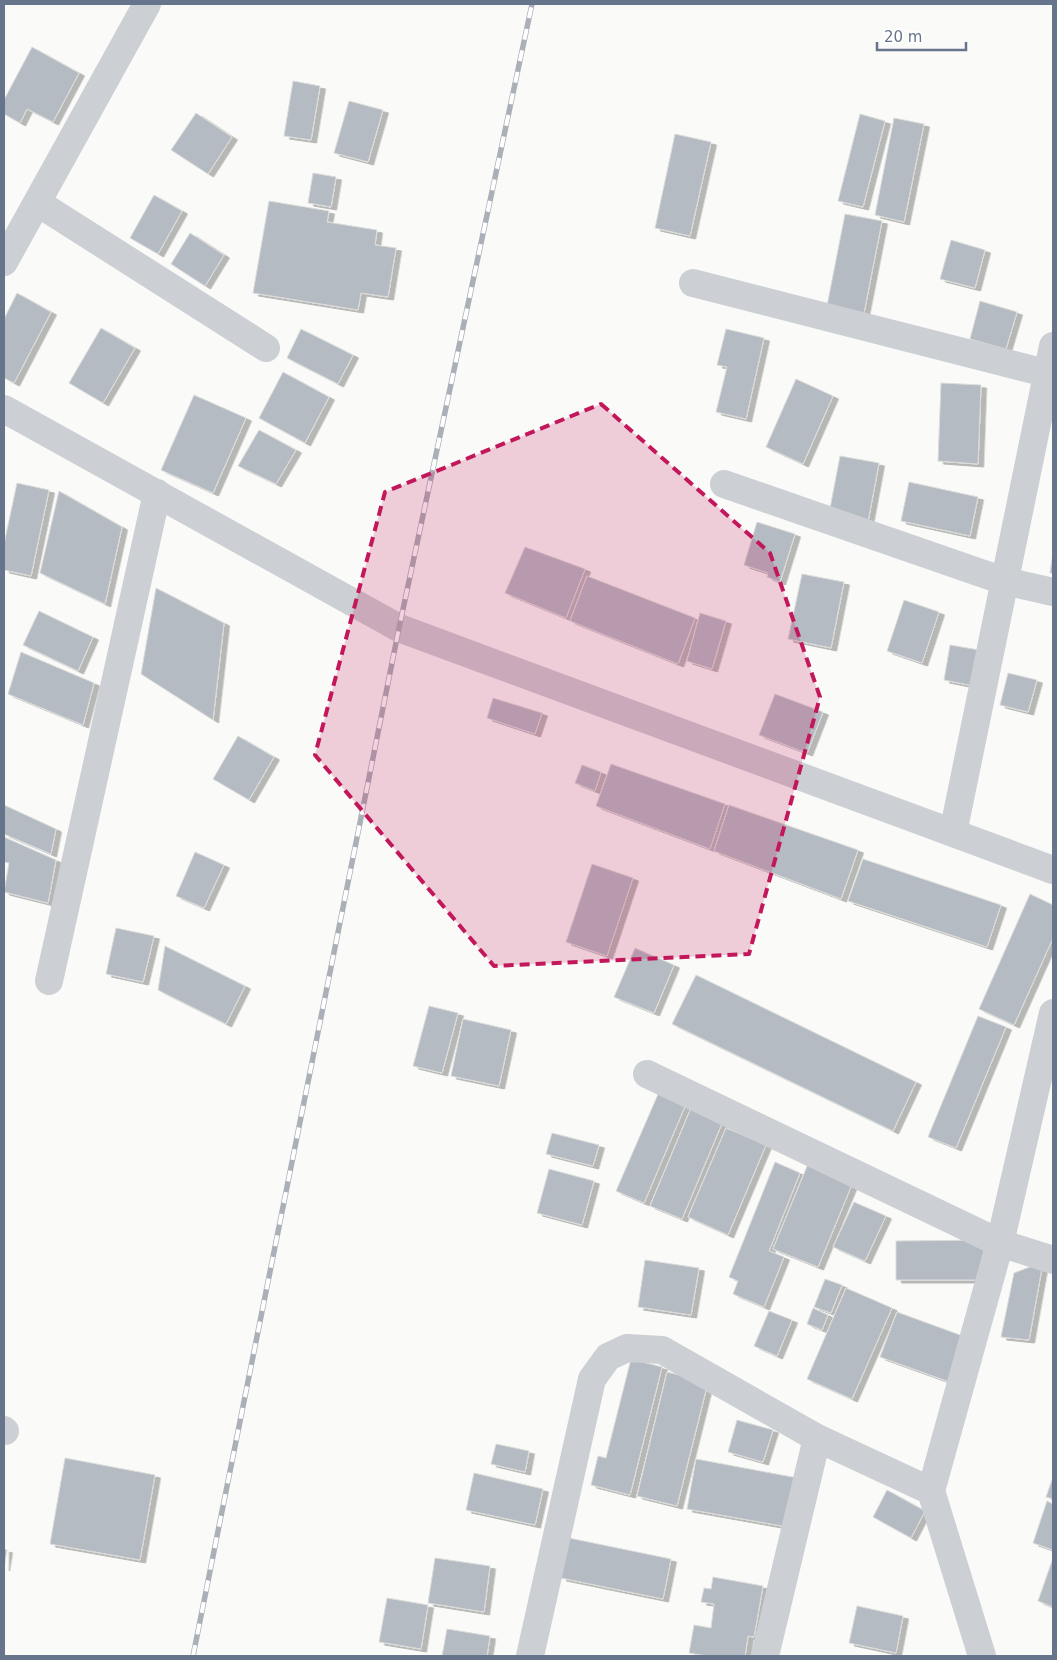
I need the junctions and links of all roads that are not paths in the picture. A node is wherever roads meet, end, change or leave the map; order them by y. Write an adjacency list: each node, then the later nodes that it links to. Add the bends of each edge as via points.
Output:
1 (147, 4): 2 (street)
2 (38, 203): 3 (street); 6 (street)
3 (4, 262)
4 (693, 283): 7 (street)
5 (1053, 346): 7 (street)
6 (266, 348)
7 (1050, 374): 11 (street)
8 (4, 409): 10 (street)
9 (724, 484): 11 (street)
10 (157, 493): 13 (street, via 399,628); 15 (street)
11 (1004, 581): 12 (street); 13 (street)
12 (1053, 592)
13 (954, 833): 14 (street)
14 (1053, 870)
15 (49, 980)
16 (1053, 1012): 18 (street)
17 (647, 1074): 18 (street)
18 (1000, 1243): 19 (street); 21 (street)
19 (1053, 1260)
20 (817, 1438): 21 (street); 22 (street, via 662,1350 626,1348 608,1357 592,1379); 23 (street)
21 (931, 1491): 24 (street)
22 (530, 1656)
23 (765, 1656)
24 (982, 1656)

